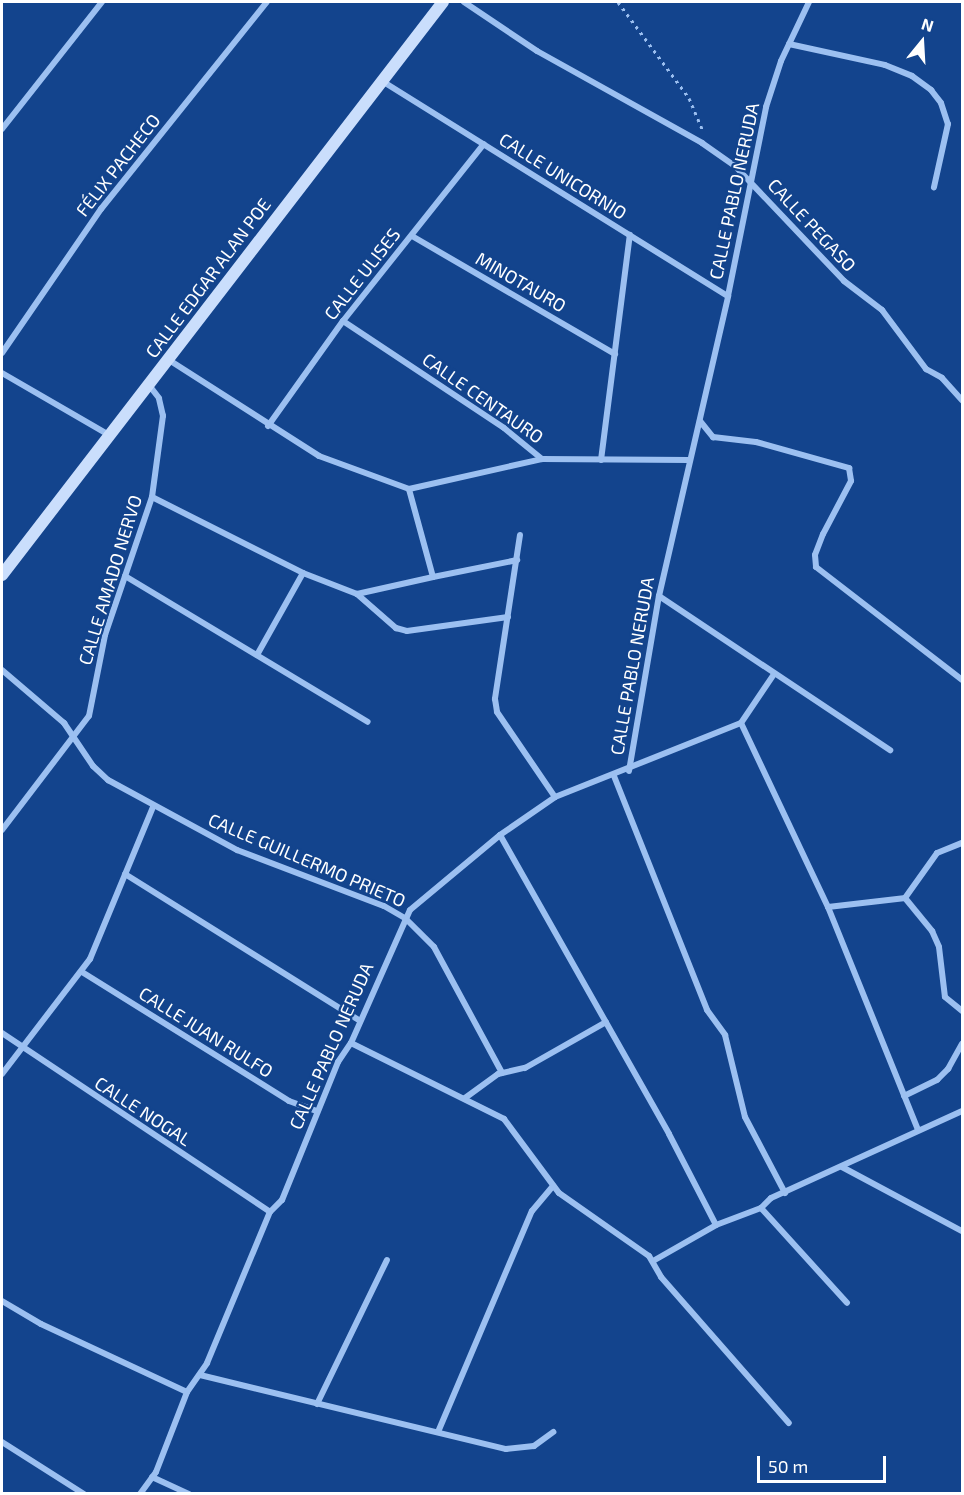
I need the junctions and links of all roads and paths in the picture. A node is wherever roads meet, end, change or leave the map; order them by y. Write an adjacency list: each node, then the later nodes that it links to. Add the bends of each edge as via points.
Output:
1 (102, 2): 9 (street)
2 (267, 2): 18 (street, FÉLIX PACHECO, via 101,209)
3 (443, 2): 8 (street, CALLE EDGAR ALAN POE)
4 (464, 2): 10 (street, CALLE PEGASO, via 537,51)
5 (618, 2): 10 (path, via 689,98 700,122)
6 (808, 2): 7 (street, CALLE PABLO NERUDA)
7 (789, 44): 12 (street, CALLE PABLO NERUDA, via 766,106); 13 (street, via 885,65 912,76 931,90 941,103 948,124)
8 (381, 81): 11 (street, CALLE UNICORNIO); 20 (street, CALLE EDGAR ALAN POE)
9 (2, 129)
10 (702, 143): 12 (street, CALLE PEGASO)
11 (484, 144): 14 (street, CALLE ULISES); 15 (street, CALLE UNICORNIO)
12 (750, 181): 16 (street, CALLE PABLO NERUDA); 23 (street, CALLE PEGASO, via 844,281 882,310 926,369 942,378)
13 (934, 187)
14 (412, 236): 17 (street, CALLE ULISES); 19 (street, MINOTAURO)
15 (630, 236): 16 (street, CALLE UNICORNIO); 19 (street)
16 (728, 296): 24 (street, CALLE PABLO NERUDA)
17 (343, 321): 25 (street, CALLE ULISES); 27 (street, CALLE CENTAURO, via 504,428)
18 (2, 353)
19 (615, 354): 28 (street)
20 (169, 360): 22 (street, CALLE EDGAR ALAN POE); 25 (street)
21 (2, 373): 26 (street)
22 (150, 385): 26 (street, CALLE EDGAR ALAN POE); 31 (street, CALLE AMADO NERVO, via 159,398 163,416)
23 (963, 400)
24 (699, 420): 29 (street, CALLE PABLO NERUDA); 44 (street, via 713,437 756,442 849,468 851,481 823,534 815,555 816,567)
25 (268, 426): 30 (street, via 319,456)
26 (109, 435): 35 (street, CALLE EDGAR ALAN POE)
27 (542, 459): 28 (street, CALLE CENTAURO); 30 (street)
28 (601, 460): 29 (street, CALLE CENTAURO)
29 (689, 460): 39 (street, CALLE PABLO NERUDA)
30 (409, 489): 37 (street)
31 (152, 497): 34 (street); 36 (street, CALLE AMADO NERVO)
32 (520, 535): 33 (street)
33 (517, 560): 37 (street); 40 (street)
34 (303, 573): 38 (street); 41 (street)
35 (2, 575)
36 (125, 576): 41 (street); 47 (street, CALLE AMADO NERVO, via 105,635 89,716)
37 (433, 577): 38 (street)
38 (357, 594): 40 (street, via 396,628 407,631)
39 (659, 596): 43 (street); 49 (street, CALLE PABLO NERUDA)
40 (508, 617): 51 (street, via 495,699 497,712)
41 (257, 655): 45 (street)
42 (2, 670): 47 (street, CALLE GUILLERMO PRIETO)
43 (774, 674): 46 (street); 48 (street)
44 (963, 680)
45 (368, 722)
46 (741, 723): 49 (street); 58 (street)
47 (75, 736): 52 (street, CALLE GUILLERMO PRIETO, via 101,774); 53 (street, CALLE AMADO NERVO)
48 (890, 750)
49 (629, 771): 50 (street, CALLE PABLO NERUDA)
50 (614, 776): 51 (street, CALLE PABLO NERUDA); 77 (street, via 707,1010 725,1035 745,1117)
51 (555, 797): 54 (street, CALLE PABLO NERUDA)
52 (153, 807): 56 (street); 59 (street, CALLE GUILLERMO PRIETO, via 237,850 384,906)
53 (2, 830)
54 (500, 835): 59 (street, CALLE PABLO NERUDA, via 422,898); 63 (street)
55 (963, 843): 57 (street, via 937,853)
56 (125, 874): 60 (street); 62 (street)
57 (905, 898): 58 (street); 61 (street, via 932,931 939,947 945,997)
58 (828, 907): 70 (street)
59 (405, 918): 62 (street, CALLE PABLO NERUDA); 68 (street, CALLE GUILLERMO PRIETO, via 434,947)
60 (82, 972): 67 (street); 72 (street, CALLE JUAN RULFO, via 289,1101)
61 (963, 1011)
62 (360, 1022): 65 (street, CALLE PABLO NERUDA)
63 (606, 1022): 68 (street, via 525,1068); 80 (street)
64 (2, 1033): 67 (street, CALLE NOGAL)
65 (351, 1043): 71 (street); 72 (street, CALLE PABLO NERUDA)
66 (963, 1044): 70 (street, via 937,1080)
67 (21, 1049): 69 (street); 79 (street, CALLE NOGAL)
68 (502, 1073): 71 (street)
69 (2, 1074)
70 (904, 1096): 74 (street)
71 (465, 1098): 76 (street, via 512,1126)
72 (316, 1111): 79 (street, CALLE PABLO NERUDA, via 282,1200)
73 (963, 1111): 74 (street)
74 (918, 1130): 75 (street)
75 (842, 1167): 77 (street); 81 (street)
76 (553, 1186): 83 (street); 90 (street, via 532,1211)
77 (785, 1193): 78 (street)
78 (760, 1208): 80 (street); 85 (street)
79 (270, 1212): 86 (street, CALLE PABLO NERUDA)
80 (716, 1225): 83 (street)
81 (963, 1231)
82 (387, 1260): 88 (street)
83 (653, 1261): 89 (street, via 661,1277)
84 (2, 1301): 87 (street, via 40,1324)
85 (847, 1303)
86 (200, 1375): 87 (street, CALLE PABLO NERUDA); 88 (street)
87 (188, 1392): 93 (street, CALLE PABLO NERUDA)
88 (317, 1404): 90 (street)
89 (789, 1424)
90 (438, 1432): 91 (street, via 518,1449 534,1446)
91 (553, 1432)
92 (2, 1442): 94 (street)
93 (152, 1477): 95 (street, CALLE PABLO NERUDA); 96 (street)
94 (84, 1494)
95 (140, 1494)
96 (189, 1494)

